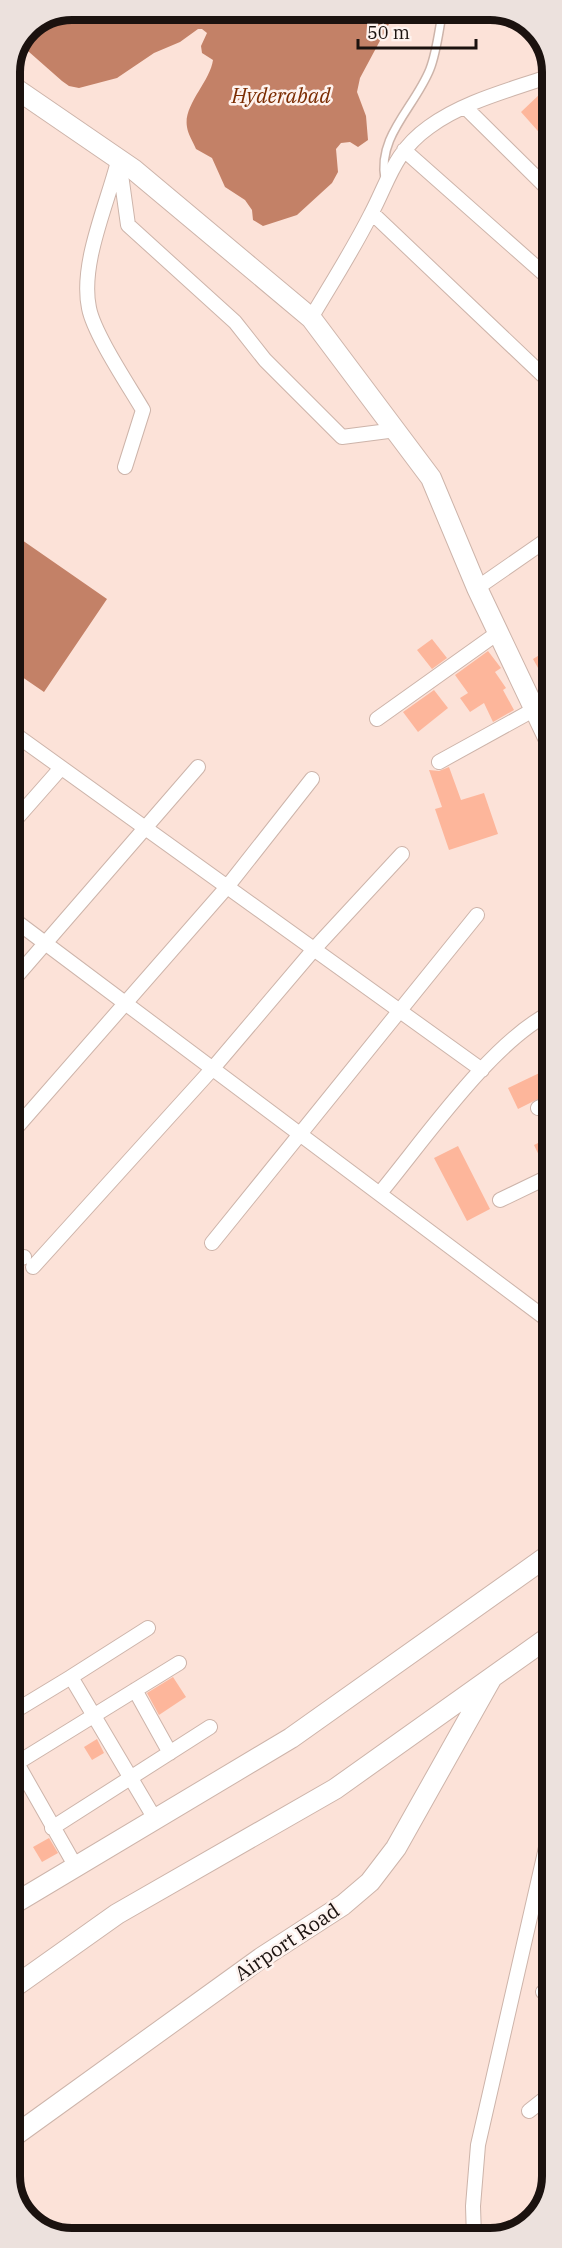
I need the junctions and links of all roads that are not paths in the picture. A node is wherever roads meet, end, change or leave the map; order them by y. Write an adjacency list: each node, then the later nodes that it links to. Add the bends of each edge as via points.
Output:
1 (441, 20): 7 (lane, via 430,68 412,105 392,132 382,163)
2 (542, 81): 4 (street)
3 (20, 92): 6 (street)
4 (465, 107): 5 (street, via 429,127); 8 (street)
5 (404, 150): 7 (street); 10 (street)
6 (119, 160): 11 (street); 13 (street, via 128,225 235,322 266,360 342,437); 14 (street, via 86,279 89,310 144,410)
7 (385, 180): 9 (street)
8 (542, 183)
9 (372, 213): 11 (street); 12 (street)
10 (542, 272)
11 (311, 318): 13 (street)
12 (542, 374)
13 (396, 430): 16 (street, via 431,478)
14 (125, 467)
15 (542, 543): 16 (street)
16 (477, 588): 17 (street)
17 (499, 632): 18 (street); 19 (street)
18 (535, 709): 20 (street); 22 (street)
19 (377, 718)
20 (542, 724)
21 (20, 738): 24 (street)
22 (439, 762)
23 (198, 767): 27 (street)
24 (61, 768): 26 (street); 27 (street)
25 (312, 779): 29 (street)
26 (20, 815)
27 (146, 826): 29 (street); 32 (street)
28 (402, 854): 33 (street)
29 (228, 887): 33 (street); 35 (street)
30 (477, 915): 36 (street)
31 (20, 924): 32 (street)
32 (46, 943): 34 (street); 35 (street)
33 (315, 948): 36 (street); 38 (street)
34 (20, 973)
35 (125, 1003): 38 (street); 42 (street)
36 (400, 1010): 39 (street); 43 (street)
37 (542, 1017): 39 (street)
38 (214, 1067): 43 (street); 48 (street, via 28,1262)
39 (482, 1070): 45 (street)
40 (542, 1106): 41 (street)
41 (538, 1108)
42 (20, 1124)
43 (300, 1134): 45 (street); 47 (street)
44 (542, 1180): 46 (street)
45 (380, 1193): 49 (street)
46 (500, 1200)
47 (212, 1243)
48 (20, 1262)
49 (542, 1316)
50 (542, 1560): 64 (street, via 291,1738)
51 (148, 1628): 54 (street)
52 (542, 1642): 55 (street, Airport Road)
53 (178, 1663): 56 (street)
54 (71, 1677): 57 (street); 58 (street)
55 (491, 1678): 69 (street, Airport Road, via 335,1789 117,1914); 72 (street, Airport Road, via 396,1848 370,1882 344,1905 261,1958)
56 (135, 1690): 58 (street); 61 (street)
57 (20, 1707)
58 (93, 1714): 60 (street); 63 (street)
59 (210, 1727): 61 (street)
60 (20, 1753)
61 (170, 1753): 63 (street)
62 (20, 1770): 65 (street)
63 (131, 1777): 64 (street); 65 (street)
64 (155, 1819): 67 (street)
65 (52, 1828): 67 (street)
66 (542, 1865): 73 (street, via 478,2145)
67 (76, 1867): 68 (street)
68 (20, 1895)
69 (20, 1983)
70 (542, 2101): 71 (street)
71 (529, 2111)
72 (20, 2132)
73 (474, 2228)

